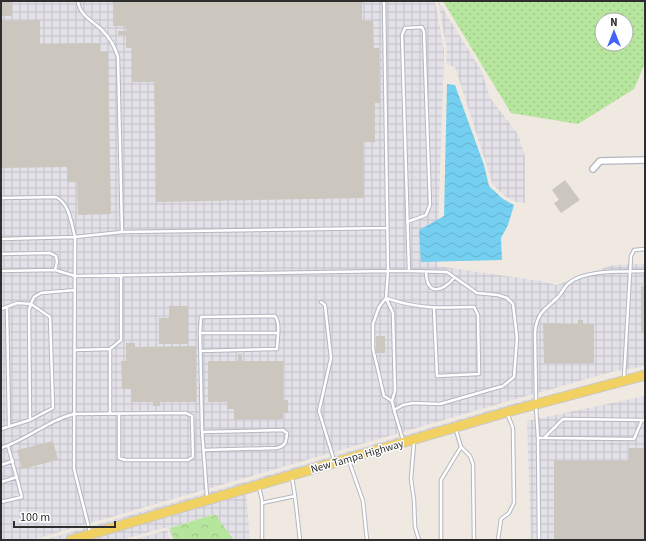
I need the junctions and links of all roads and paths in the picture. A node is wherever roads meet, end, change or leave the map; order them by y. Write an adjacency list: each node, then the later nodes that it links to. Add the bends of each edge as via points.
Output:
1 (78, 1): 8 (lane, via 78,7 83,14 109,38 118,58)
2 (384, 1): 7 (lane)
3 (645, 160): 4 (street, via 600,162)
4 (593, 168)
5 (1, 198): 9 (lane, via 56,197 62,200 66,205)
6 (407, 222): 6 (lane, via 402,35 405,28 422,27 430,205 426,215); 15 (lane)
7 (387, 228): 8 (lane); 14 (lane)
8 (122, 232): 9 (lane)
9 (74, 237): 10 (lane); 20 (lane)
10 (1, 239)
11 (645, 249): 16 (lane, via 637,249 632,253)
12 (1, 254): 13 (lane, via 50,253 56,256)
13 (55, 270): 18 (lane); 20 (lane)
14 (388, 271): 15 (lane); 21 (lane); 24 (lane)
15 (408, 271): 19 (lane)
16 (630, 271): 17 (lane); 36 (lane); 38 (lane, via 594,274 570,282 559,297 541,313 536,322 535,332)
17 (645, 271)
18 (1, 272)
19 (426, 272): 22 (lane, via 446,272); 22 (lane, via 427,283 436,290 444,288)
20 (75, 276): 21 (lane); 23 (lane)
21 (121, 276): 32 (lane, via 121,340)
22 (454, 278): 39 (lane, via 477,293 498,295 507,298 513,304 517,338 514,377 504,386 440,404 413,403)
23 (75, 290): 26 (lane, via 41,293 34,297); 33 (lane)
24 (386, 298): 29 (lane); 37 (lane, via 392,313 395,391); 37 (lane, via 379,307 373,324 373,349 384,396)
25 (321, 302): 60 (lane, via 325,305 331,358 319,411)
26 (31, 304): 27 (lane, via 17,303); 44 (lane); 44 (lane, via 50,317 53,408)
27 (7, 307): 28 (lane); 46 (lane)
28 (1, 309)
29 (434, 309): 29 (lane, via 474,307 478,315 479,374 437,376)
30 (200, 333): 31 (lane); 31 (lane, via 201,317 274,316 277,320); 34 (lane)
31 (278, 333): 34 (lane, via 277,349)
32 (110, 349): 33 (lane); 42 (lane)
33 (75, 350): 41 (lane)
34 (201, 351): 49 (lane)
35 (645, 377): 36 (main road, New Tampa Highway)
36 (624, 380): 38 (main road, New Tampa Highway)
37 (392, 401): 39 (lane)
38 (536, 404): 40 (main road, New Tampa Highway); 50 (lane)
39 (394, 410): 53 (lane)
40 (507, 412): 47 (main road, New Tampa Highway); 78 (lane, via 512,428 514,504 509,513 501,519)
41 (74, 414): 42 (lane); 54 (lane, via 60,417); 70 (lane, via 75,476)
42 (110, 414): 43 (lane)
43 (118, 414): 43 (lane, via 186,413 192,416 193,457 188,460 119,458)
44 (30, 420): 46 (lane)
45 (643, 420): 51 (lane, via 563,419); 51 (lane, via 634,439)
46 (9, 426): 48 (lane)
47 (455, 427): 52 (main road, New Tampa Highway); 55 (lane)
48 (1, 429)
49 (202, 432): 57 (lane); 57 (lane, via 284,430 287,433 286,443 277,448)
50 (538, 438): 51 (lane); 79 (lane)
51 (544, 438)
52 (414, 439): 53 (main road, New Tampa Highway); 75 (lane, via 411,479 415,527)
53 (404, 442): 58 (main road, New Tampa Highway)
54 (8, 446): 56 (lane); 59 (lane)
55 (461, 447): 76 (lane, via 441,480); 77 (lane, via 470,456 473,464)
56 (1, 448)
57 (204, 450): 67 (lane)
58 (348, 459): 60 (main road, New Tampa Highway); 74 (lane, via 363,501)
59 (13, 461): 61 (lane); 63 (lane)
60 (335, 462): 62 (main road, New Tampa Highway)
61 (1, 465)
62 (292, 475): 65 (main road, New Tampa Highway); 66 (lane)
63 (17, 478): 64 (lane); 68 (lane, via 22,497)
64 (1, 482)
65 (259, 485): 67 (main road, New Tampa Highway); 69 (lane)
66 (295, 496): 69 (lane); 73 (lane)
67 (207, 500): 70 (main road, New Tampa Highway)
68 (1, 502)
69 (262, 503): 72 (lane)
70 (90, 534): 71 (main road, New Tampa Highway)
71 (71, 540)
72 (262, 540)
73 (300, 540)
74 (367, 540)
75 (419, 540)
76 (441, 540)
77 (474, 540)
78 (498, 540)
79 (539, 540)

